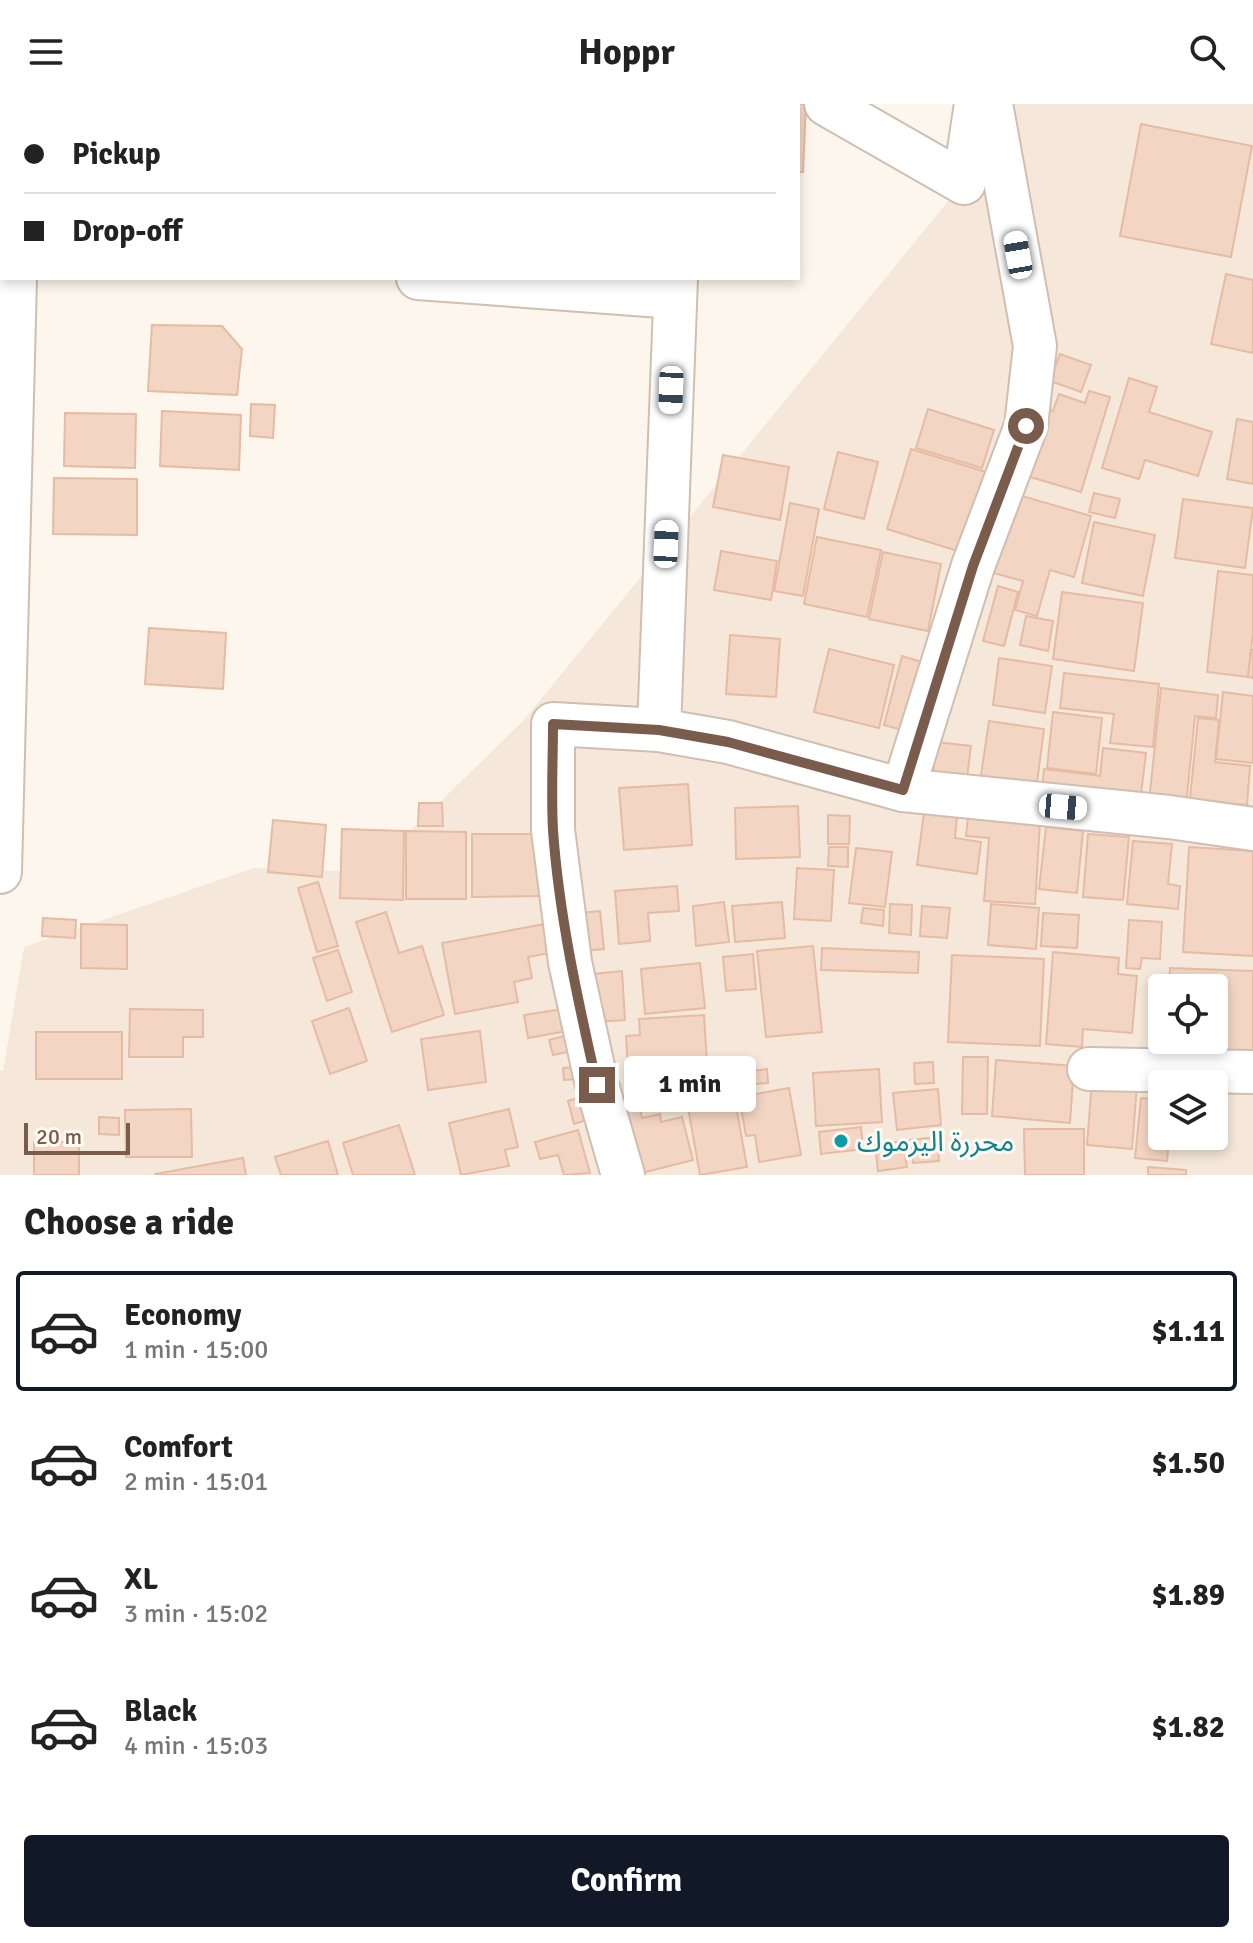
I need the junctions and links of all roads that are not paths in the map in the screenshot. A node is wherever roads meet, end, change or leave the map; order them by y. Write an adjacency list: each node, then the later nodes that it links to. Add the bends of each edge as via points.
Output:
1 (826, 104): 2 (street, via 964,183)
2 (976, 104)
3 (991, 104): 8 (street, via 1035,346 1026,426 973,566)
4 (15, 280): 10 (street)
5 (470, 280): 6 (street)
6 (676, 288): 7 (street)
7 (659, 730): 8 (street, via 728,742); 13 (street, via 553,724 553,830 570,962)
8 (903, 790): 9 (street)
9 (1253, 829)
10 (0, 872)
11 (1089, 1069): 12 (street)
12 (1253, 1072)
13 (623, 1175)

